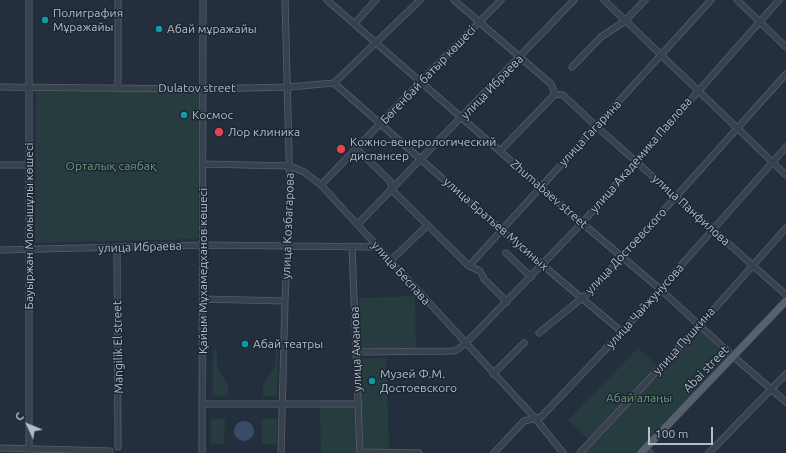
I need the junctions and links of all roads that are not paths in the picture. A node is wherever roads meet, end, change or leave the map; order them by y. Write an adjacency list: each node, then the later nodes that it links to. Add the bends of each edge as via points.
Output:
1 (29, 0): 30 (street, Бауыржан Момышұлы көшесі)
2 (118, 0): 31 (street)
3 (203, 0): 32 (street, Қайым Мұхамедханов көшесі)
4 (285, 0): 29 (street, улица Козбагарова)
5 (327, 0): 19 (street, Zhumabaev street)
6 (376, 0): 19 (street)
7 (420, 0): 20 (street)
8 (454, 0): 18 (street, улица Панфилова)
9 (501, 0): 18 (street, Бөгенбай батыр көшесі)
10 (574, 0): 23 (street, улица Ибраева)
11 (604, 0): 16 (street)
12 (645, 0): 16 (street)
13 (711, 0): 22 (street, улица Гагарина)
14 (737, 0): 17 (street)
15 (779, 0): 17 (street, улица Академика Павлова)
16 (625, 21): 22 (street); 24 (street, via 601,36)
17 (760, 21): 21 (street); 33 (street, улица Академика Павлова)
18 (479, 22): 23 (street, улица Панфилова); 26 (street, Бөгенбай батыр көшесі)
19 (354, 24): 20 (street, Zhumabaev street)
20 (376, 42): 26 (street, Zhumabaev street); 27 (street)
21 (786, 47)
22 (661, 55): 33 (street); 37 (street, улица Гагарина)
23 (521, 57): 34 (street, улица Панфилова, via 551,84); 35 (street, улица Ибраева)
24 (572, 67)
25 (786, 74): 38 (street, улица Достоевского)
26 (420, 81): 35 (street, Zhumabaev street); 36 (street, Бөгенбай батыр көшесі)
27 (334, 84): 29 (street, Dulatov street); 36 (street, улица Братьев Мусиных)
28 (0, 87): 30 (street, Dulatov street)
29 (288, 87): 32 (street, Dulatov street); 48 (street, улица Козбагарова)
30 (28, 88): 31 (street, Dulatov street); 47 (street, Бауыржан Момышұлы көшесі)
31 (118, 88): 32 (street, Dulatov street)
32 (203, 88): 45 (street, Қайым Мұхамедханов көшесі)
33 (698, 90): 38 (street); 43 (street, улица Академика Павлова)
34 (555, 94): 37 (street, улица Панфилова, via 563,95); 41 (street)
35 (462, 117): 41 (street, Zhumabaev street); 42 (street, улица Ибраева)
36 (381, 124): 40 (street, Бөгенбай батыр көшесі); 42 (street, улица Братьев Мусиных)
37 (596, 126): 43 (street, улица Панфилова); 51 (street, улица Гагарина)
38 (738, 127): 44 (street); 53 (street, улица Достоевского)
39 (786, 147): 44 (street, улица Чайжунусова)
40 (357, 149): 50 (street, Бөгенбай батыр көшесі); 52 (street, via 390,181)
41 (500, 151): 51 (street, Zhumabaev street)
42 (421, 159): 52 (street, улица Ибраева); 58 (street, улица Братьев Мусиных)
43 (636, 162): 53 (street, улица Панфилова); 54 (street, улица Академика Павлова)
44 (772, 162): 49 (street); 59 (street, улица Чайжунусова)
45 (203, 164): 48 (street, улица Беспава); 60 (street, Қайым Мұхамедханов көшесі)
46 (0, 165): 47 (street)
47 (28, 165): 65 (street, Бауыржан Момышұлы көшесі)
48 (290, 166): 50 (street, улица Беспава, via 304,172); 61 (street, улица Козбагарова)
49 (786, 175)
50 (321, 186): 55 (street, улица Беспава)
51 (540, 186): 54 (street, Zhumabaev street); 58 (street, улица Гагарина)
52 (392, 190): 55 (street, улица Ибраева); 56 (street)
53 (676, 197): 59 (street, улица Панфилова); 68 (street, улица Достоевского)
54 (582, 223): 68 (street, Zhumabaev street); 70 (street, улица Академика Павлова)
55 (358, 224): 63 (street, улица Беспава)
56 (428, 225): 69 (street); 72 (street)
57 (786, 228): 71 (street, улица Пушкина)
58 (501, 230): 70 (street, улица Братьев Мусиных); 72 (street, улица Гагарина)
59 (713, 230): 71 (street, улица Панфилова); 74 (street, улица Чайжунусова)
60 (203, 245): 61 (street, улица Ибраева); 64 (street, улица Ибраева); 76 (street, Қайым Мұхамедханов көшесі)
61 (289, 245): 62 (street, улица Ибраева); 78 (street, улица Козбагарова)
62 (352, 246): 63 (street, улица Ибраева); 86 (street, улица Аманова)
63 (378, 247): 69 (street, улица Беспава)
64 (117, 248): 65 (street, улица Ибраева); 96 (street, Mangilik El street)
65 (30, 249): 66 (street, улица Ибраева); 98 (street, Бауыржан Момышұлы көшесі)
66 (0, 250)
67 (506, 253): 73 (street)
68 (622, 258): 74 (street, Zhumabaev street); 77 (street, улица Достоевского)
69 (390, 261): 85 (street, улица Беспава)
70 (542, 264): 73 (street, улица Академика Павлова); 77 (street, улица Братьев Мусиных)
71 (752, 265): 75 (street, улица Панфилова); 81 (street, улица Пушкина)
72 (469, 266): 80 (street, via 480,271 484,279)
73 (531, 277): 80 (street, улица Академика Павлова)
74 (660, 289): 81 (street, Zhumabaev street); 82 (street, улица Чайжунусова)
75 (786, 295)
76 (202, 299): 78 (street); 93 (street, Қайым Мұхамедханов көшесі)
77 (581, 299): 82 (street, улица Братьев Мусиных); 83 (street, улица Достоевского)
78 (285, 300): 92 (street, улица Козбагарова)
79 (786, 301): 87 (main road, Abai street)
80 (507, 302): 85 (street, улица Академика Павлова)
81 (700, 325): 87 (street, Zhumabaev street); 107 (street, улица Пушкина)
82 (622, 332): 95 (street, улица Чайжунусова, via 541,417)
83 (539, 333)
84 (524, 343): 88 (street)
85 (465, 344): 86 (street, улица Академика Павлова, via 455,351); 88 (street, улица Беспава)
86 (356, 352): 94 (street, улица Аманова)
87 (734, 357): 90 (street, Zhumabaev street); 101 (main road, Abai street)
88 (492, 374): 95 (street, улица Беспава)
89 (786, 374): 90 (street)
90 (772, 388): 91 (street, Zhumabaev street); 108 (street)
91 (786, 402)
92 (282, 403): 93 (street); 94 (street); 103 (street, улица Козбагарова)
93 (202, 404): 102 (street, Қайым Мұхамедханов көшесі)
94 (359, 404): 100 (street, улица Аманова)
95 (535, 418): 105 (street, улица Чайжунусова, via 524,421); 106 (street, улица Беспава)
96 (118, 447)
97 (0, 448): 98 (street)
98 (29, 451): 99 (street)
99 (110, 451)
100 (360, 452): 104 (street)
101 (646, 452)
102 (202, 453)
103 (282, 453)
104 (419, 453)
105 (494, 453)
106 (563, 453)
107 (580, 453)
108 (708, 453)

